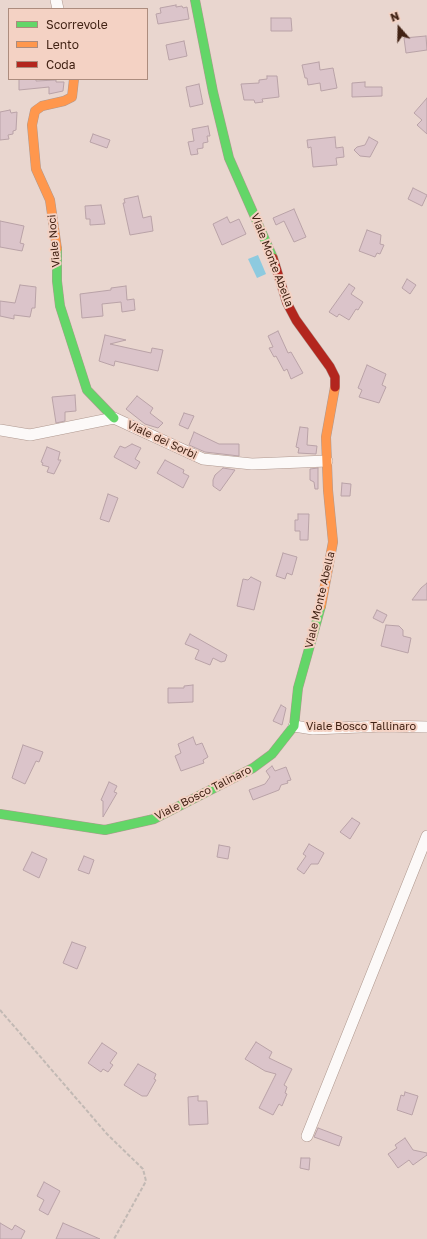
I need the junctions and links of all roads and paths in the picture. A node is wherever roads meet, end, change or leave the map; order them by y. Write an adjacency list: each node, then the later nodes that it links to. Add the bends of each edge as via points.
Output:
1 (195, 0): 5 (street, Viale Monte Abella, via 212,92 229,158 269,246 287,303 335,377 326,437)
2 (74, 80): 3 (street, Viale Noci, via 72,97 34,111 32,125 36,170 50,200 58,254 57,281 60,306 87,390)
3 (114, 418): 4 (street, Viale dei Sorbi, via 30,436); 5 (street, Viale dei Sorbi, via 203,459 252,464)
4 (0, 430)
5 (327, 461): 6 (street, Viale Monte Abella, via 333,542 319,614 298,688)
6 (294, 726): 7 (street, Viale Bosco Tallinaro, via 313,729); 8 (street, Viale Bosco Talinaro, via 272,754 253,768 154,819 105,830)
7 (427, 727)
8 (0, 814)
9 (427, 836): 11 (street)
10 (0, 1010): 12 (path, via 107,1134 143,1169 146,1181)
11 (307, 1136)
12 (114, 1239)

